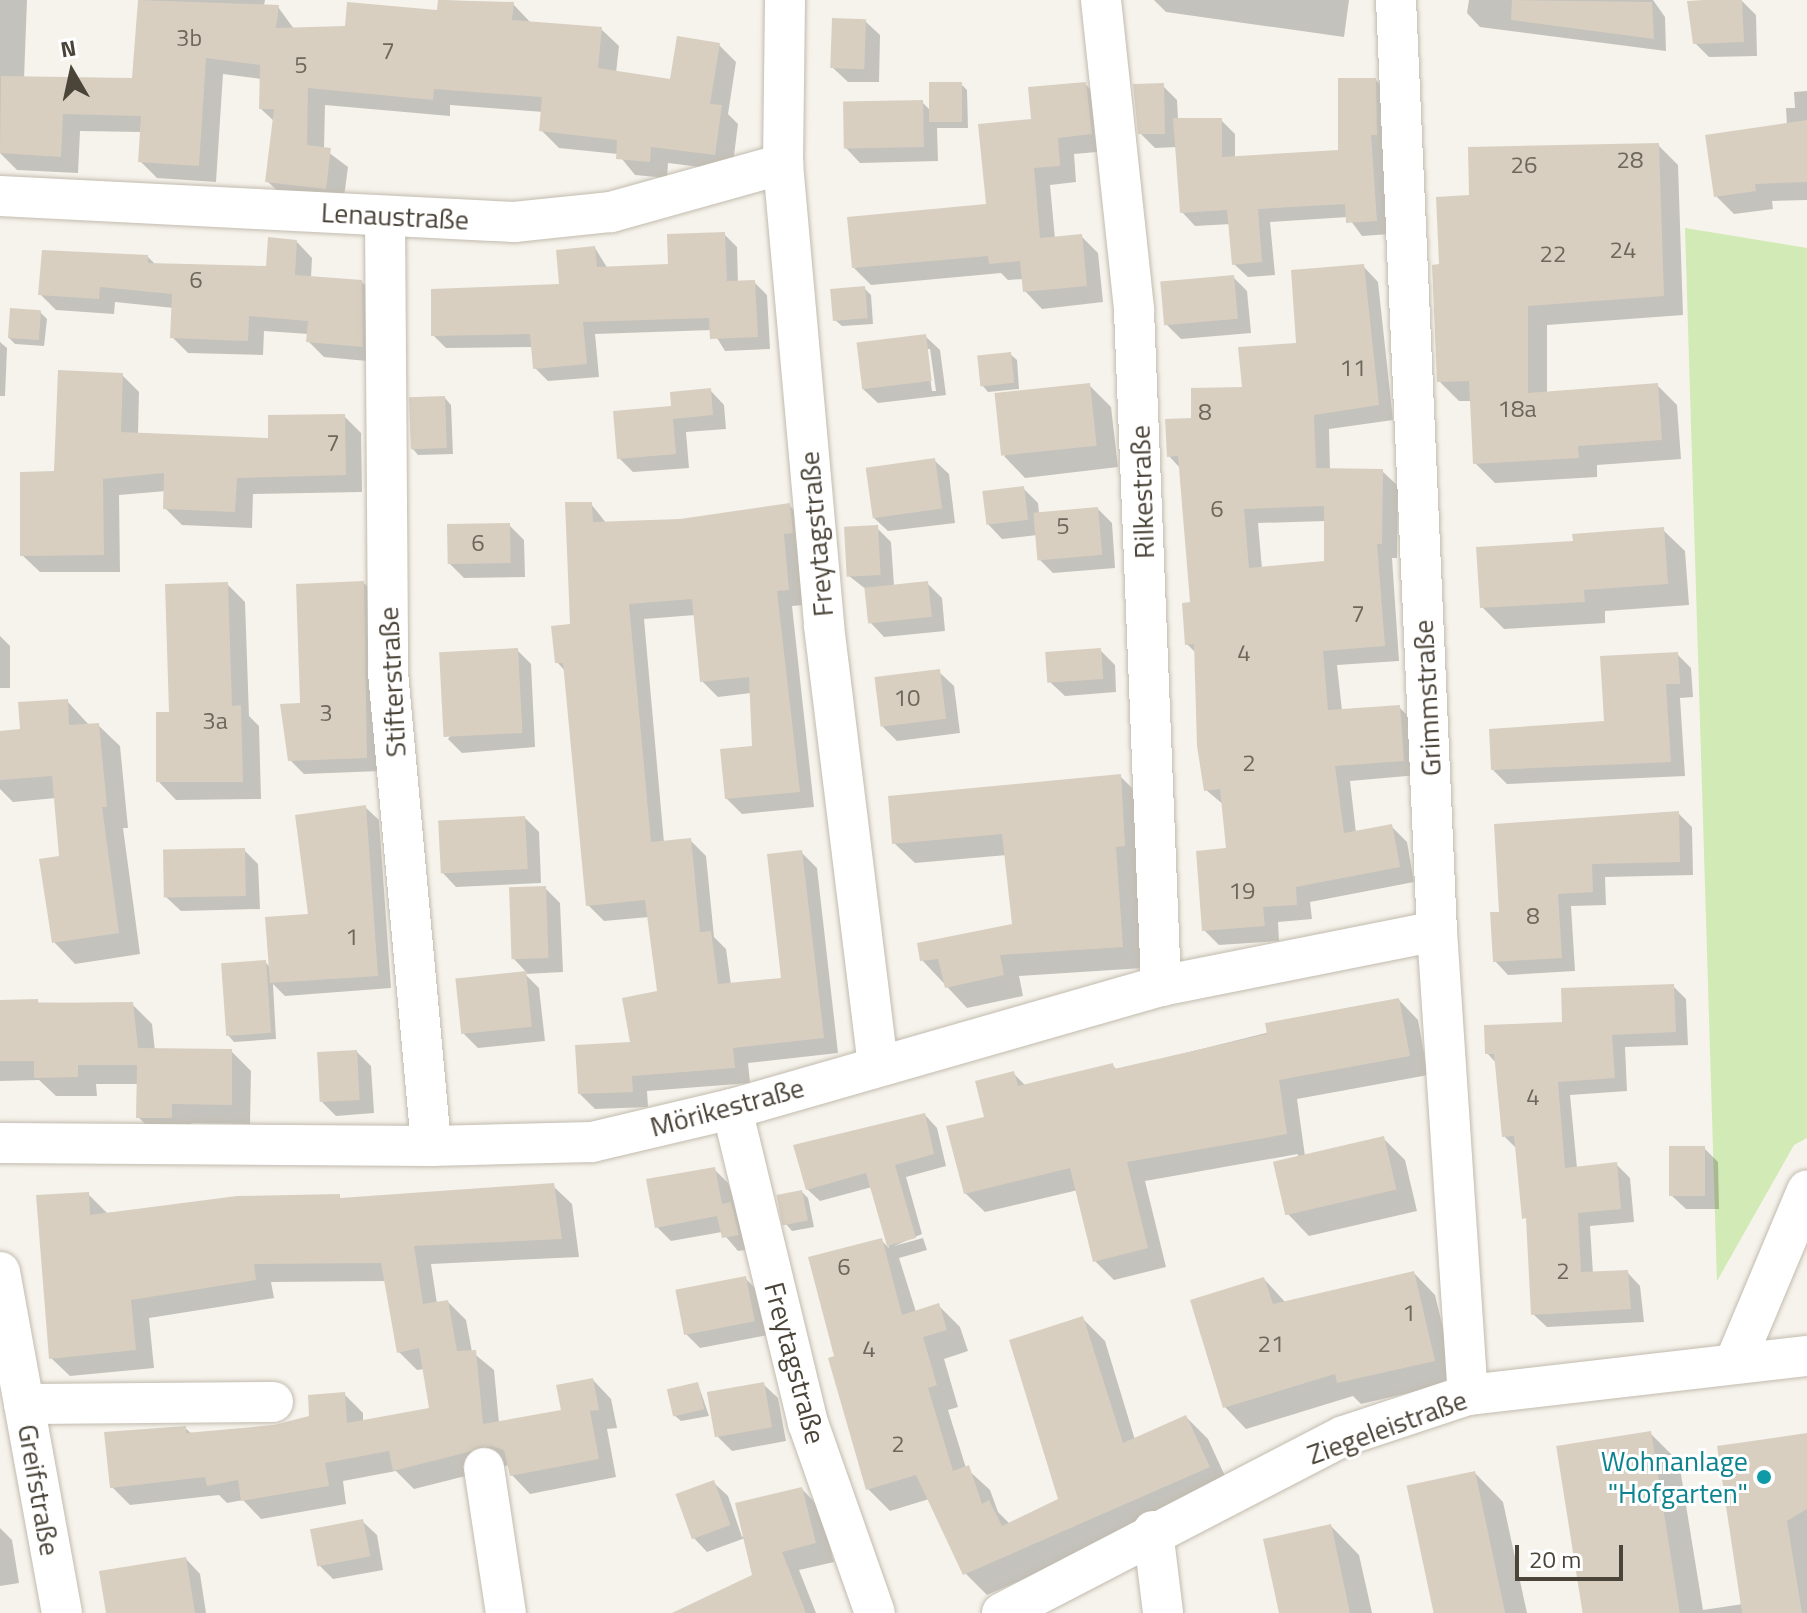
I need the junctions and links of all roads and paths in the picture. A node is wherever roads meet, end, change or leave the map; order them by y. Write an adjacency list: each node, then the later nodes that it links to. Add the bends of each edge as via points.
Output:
1 (785, 0): 4 (street, Freytagstraße)
2 (1101, 0): 8 (street, Rilkestraße, via 1134,310)
3 (1396, 0): 7 (street, Grimmstraße)
4 (783, 164): 6 (street, Lenaustraße, via 611,212 514,222); 9 (street, Freytagstraße, via 824,626)
5 (0, 196): 6 (street, Lenaustraße)
6 (385, 216): 12 (street, Stifterstraße, via 388,672)
7 (1437, 931): 8 (street, Mörikestraße); 17 (street, Grimmstraße)
8 (1161, 986): 9 (street, Mörikestraße)
9 (878, 1066): 10 (street, Mörikestraße)
10 (732, 1109): 12 (street, Mörikestraße, via 592,1142); 24 (street, Freytagstraße, via 808,1423)
11 (0, 1143): 12 (street, Mörikestraße)
12 (431, 1146)
13 (1807, 1191): 16 (street)
14 (0, 1272): 19 (street, Greifstraße)
15 (1807, 1356): 16 (street, Ziegeleistraße)
16 (1735, 1362): 17 (street, Ziegeleistraße)
17 (1468, 1395): 21 (street, Ziegeleistraße, via 1344,1436)
18 (273, 1402): 19 (street)
19 (24, 1404): 22 (street, Greifstraße)
20 (484, 1468): 23 (street)
21 (1153, 1531): 25 (street, Ziegeleistraße); 26 (street)
22 (62, 1613)
23 (506, 1613)
24 (875, 1613)
25 (1002, 1613)
26 (1163, 1613)

